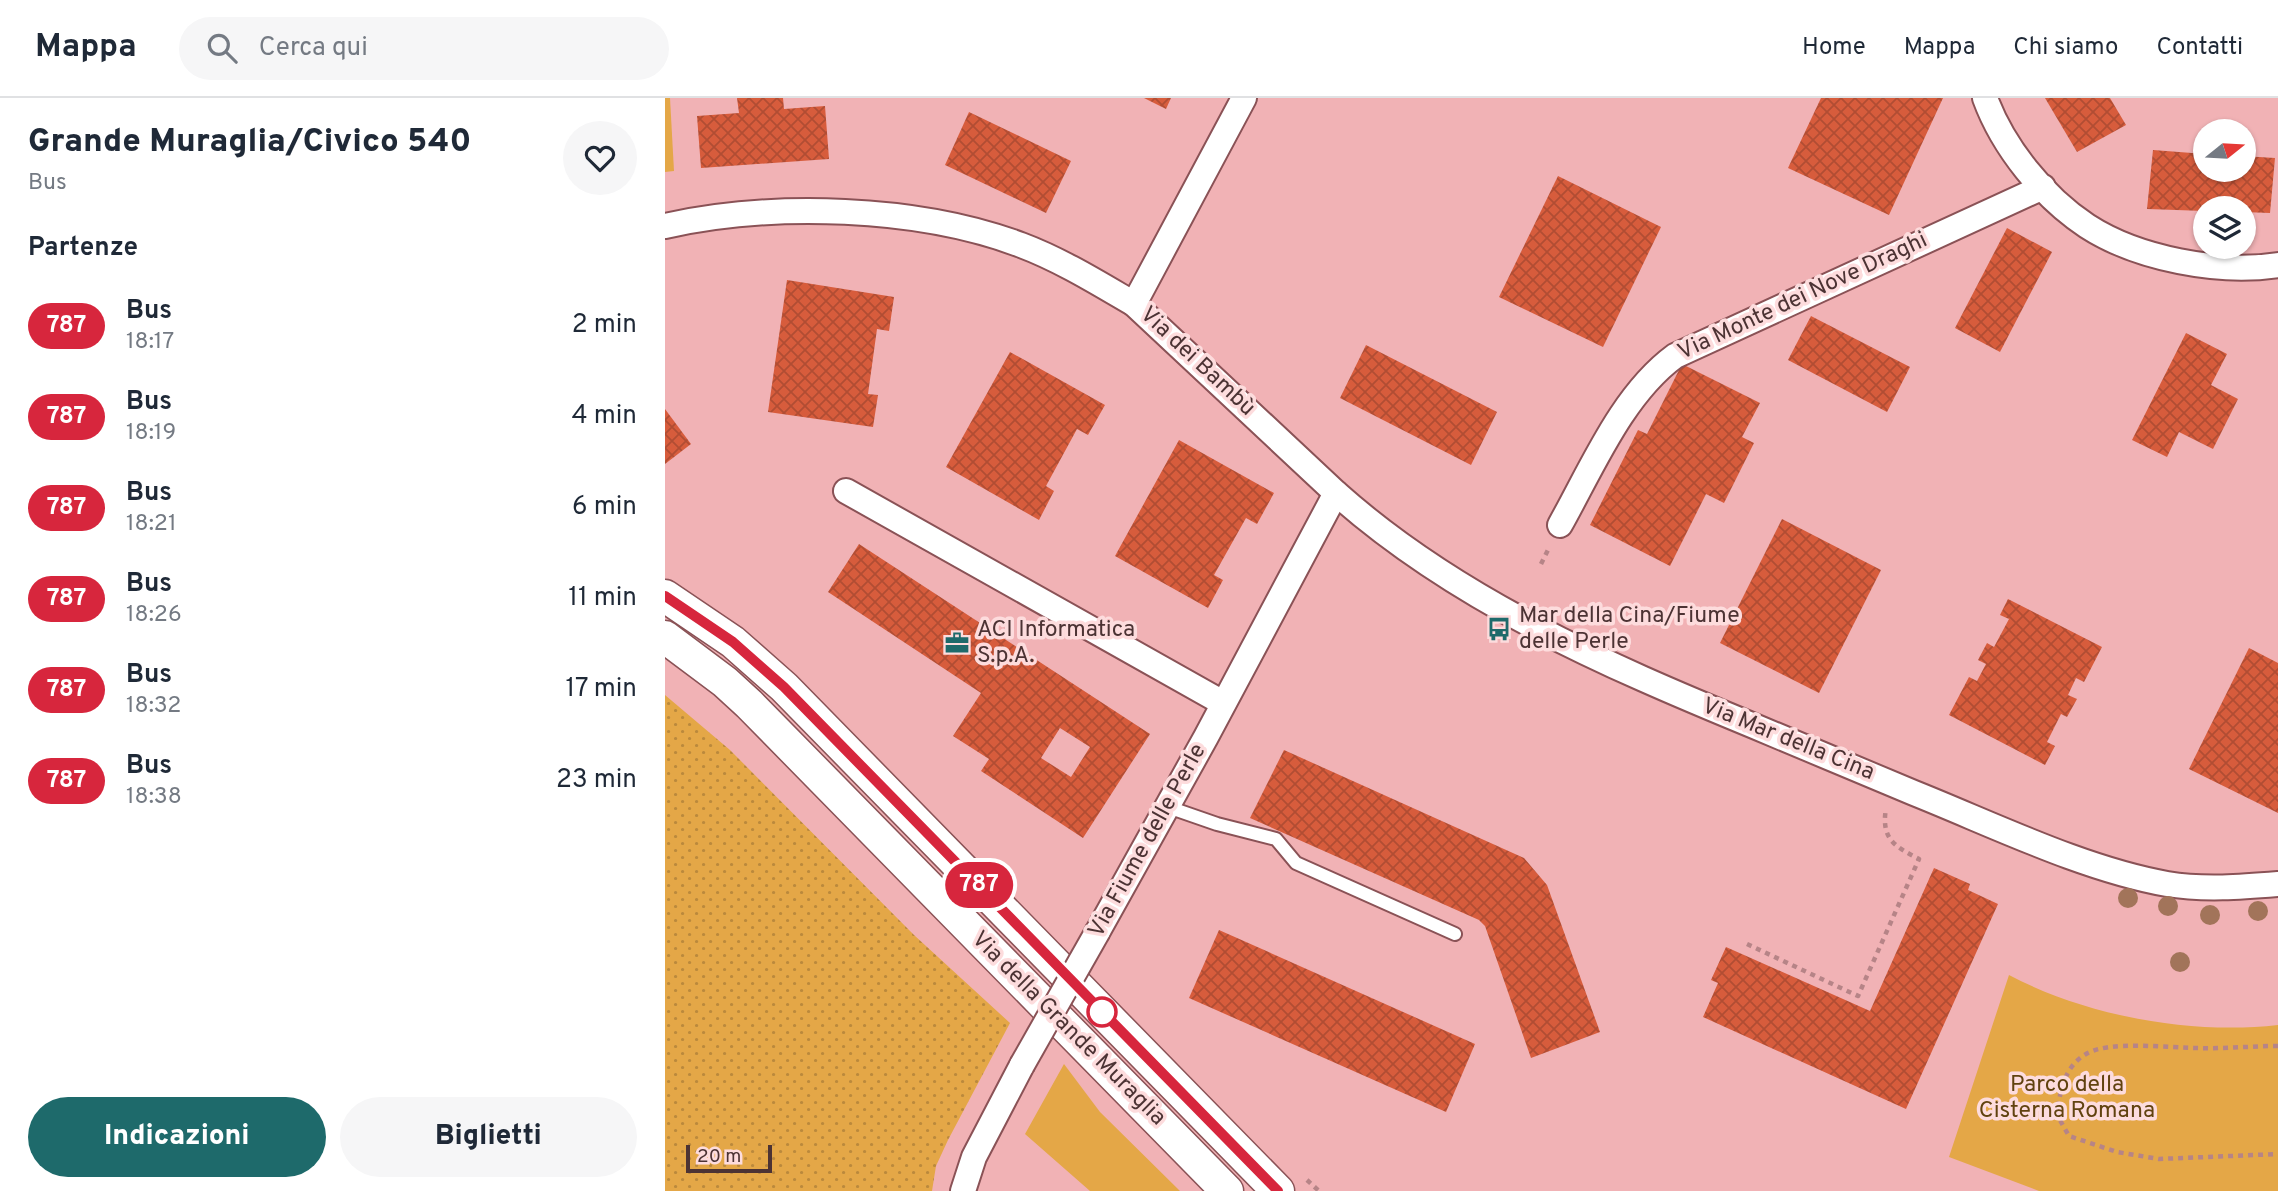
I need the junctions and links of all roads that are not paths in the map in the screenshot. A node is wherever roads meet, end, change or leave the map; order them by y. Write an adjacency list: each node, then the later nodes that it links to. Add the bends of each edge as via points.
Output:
1 (1244, 98): 6 (street, Via dei Bambù)
2 (1985, 98): 3 (street, via 1997,127)
3 (2043, 187): 5 (street, via 2089,227 2132,247 2217,266); 9 (street, Via Monte dei Nove Draghi, via 1675,356 1653,374 1628,406)
4 (665, 226): 6 (street, via 777,213 932,222 1022,245)
5 (2278, 265)
6 (1135, 304): 8 (street, Via dei Bambù)
7 (846, 491): 12 (street)
8 (1336, 493): 12 (street, Via Fiume delle Perle); 14 (street, Via Mar della Cina, via 1426,562 1521,620 1665,689 2078,859 2169,884)
9 (1560, 525)
10 (665, 596): 18 (street, Via della Grande Muraglia, via 733,642 784,687)
11 (665, 637): 17 (street, Via della Grande Muraglia, via 749,704)
12 (1223, 703): 13 (street, Via Fiume delle Perle)
13 (1168, 807): 15 (lane, via 1276,839 1296,863); 16 (street, Via Fiume delle Perle, bridge, via 1022,1065 974,1157)
14 (2278, 884)
15 (1454, 933)
16 (963, 1191)
17 (1227, 1191)
18 (1278, 1191)

